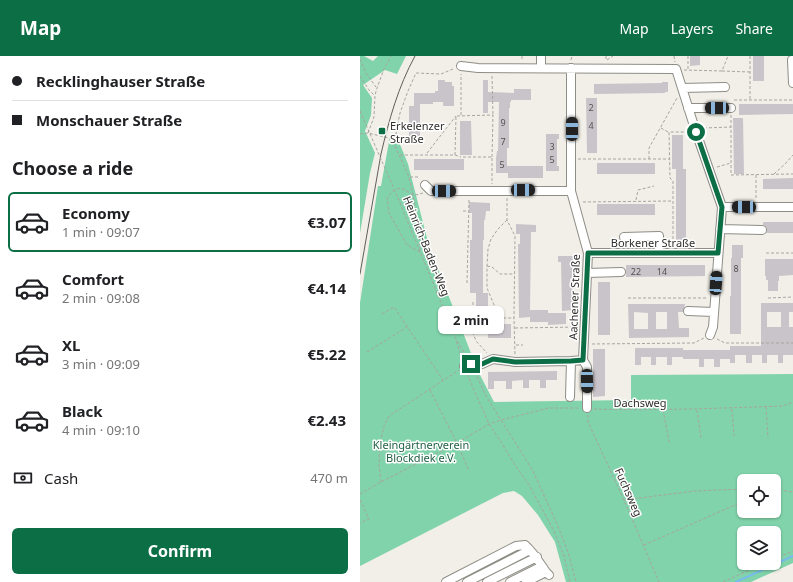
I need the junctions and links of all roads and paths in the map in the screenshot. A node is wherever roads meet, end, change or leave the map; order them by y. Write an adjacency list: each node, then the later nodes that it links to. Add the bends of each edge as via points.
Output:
1 (391, 56): 21 (path)
2 (541, 56): 12 (street)
3 (613, 56): 9 (path)
4 (688, 56): 15 (path)
5 (728, 56): 16 (path)
6 (750, 56): 17 (path)
7 (360, 59): 21 (path)
8 (792, 60): 19 (street)
9 (606, 62)
10 (461, 66): 11 (street); 30 (path); 39 (path, via 441,74 416,73 400,112)
11 (492, 68): 12 (street); 31 (path)
12 (541, 68): 13 (street)
13 (571, 68): 14 (street); 45 (street, Aachener Straße)
14 (676, 69): 15 (path); 22 (street)
15 (688, 71): 16 (path)
16 (722, 71): 17 (path)
17 (750, 72): 24 (path)
18 (360, 76): 23 (path)
19 (793, 84)
20 (725, 87): 22 (street)
21 (377, 88): 23 (path)
22 (682, 88): 27 (street); 34 (path)
23 (375, 96): 37 (path, via 374,117)
24 (750, 100): 25 (path); 26 (path)
25 (793, 100)
26 (731, 104): 27 (street)
27 (688, 108): 35 (street)
28 (360, 111): 73 (path, Heinrich-Baden-Weg, bridge)
29 (456, 116): 30 (path); 40 (path); 42 (path)
30 (461, 116): 31 (path)
31 (492, 116): 44 (path)
32 (730, 121): 33 (path)
33 (731, 127): 35 (path); 48 (path)
34 (660, 128): 36 (path); 46 (path, via 649,148)
35 (696, 130): 36 (path); 49 (street)
36 (670, 132): 47 (path)
37 (368, 133): 38 (path); 39 (path, via 389,138)
38 (360, 134)
39 (394, 144): 41 (path)
40 (426, 154): 41 (path); 42 (path)
41 (399, 155): 53 (path)
42 (455, 155): 44 (path)
43 (793, 155): 52 (path)
44 (492, 157): 58 (path)
45 (572, 159): 46 (path); 59 (street, Aachener Straße)
46 (649, 159): 47 (path)
47 (670, 159): 62 (path)
48 (731, 163): 49 (path); 51 (path, via 731,175)
49 (709, 170): 64 (street)
50 (793, 174): 52 (path)
51 (756, 175): 52 (path); 65 (path)
52 (773, 175)
53 (409, 177): 54 (path, via 418,177); 60 (path)
54 (425, 186): 57 (street, via 431,191)
55 (654, 186): 61 (path, via 638,190)
56 (507, 190): 58 (street); 59 (street); 69 (path)
57 (469, 191): 58 (street); 68 (path)
58 (492, 191)
59 (571, 191): 63 (street, Aachener Straße)
60 (413, 195): 73 (path); 73 (path, via 397,188 386,199 389,213 408,245)
61 (636, 201): 62 (path); 63 (path)
62 (673, 201): 76 (path)
63 (574, 202): 74 (street, Aachener Straße)
64 (722, 207): 65 (street); 70 (street)
65 (756, 207): 66 (street)
66 (793, 207)
67 (463, 211): 68 (path)
68 (469, 211): 84 (path)
69 (507, 220): 80 (path, via 491,239); 83 (path, via 515,236)
70 (720, 229): 71 (street); 77 (street)
71 (762, 230)
72 (624, 237): 75 (street, via 659,236)
73 (420, 252): 98 (path, Heinrich-Baden-Weg)
74 (588, 253): 75 (street, Borkener Straße); 82 (street, Aachener Straße)
75 (659, 253): 76 (street, Borkener Straße)
76 (674, 253): 77 (street, Borkener Straße)
77 (718, 253): 87 (street)
78 (766, 253): 79 (path)
79 (793, 253)
80 (487, 266): 83 (path, via 500,274); 93 (path, via 487,288 499,317)
81 (621, 272): 82 (street)
82 (587, 273): 94 (street, Aachener Straße)
83 (515, 274): 93 (path)
84 (467, 283)
85 (793, 297): 88 (path)
86 (628, 298): 87 (path)
87 (715, 298): 91 (street)
88 (768, 298)
89 (473, 302): 104 (path, via 473,333 476,341)
90 (688, 311): 91 (street)
91 (714, 312): 97 (street, via 714,327)
92 (382, 314): 95 (path, via 394,307)
93 (514, 318): 96 (path)
94 (584, 327): 96 (path); 100 (street, Aachener Straße)
95 (407, 328): 103 (path); 109 (path)
96 (514, 328): 101 (path)
97 (710, 335): 99 (path, via 725,343); 100 (path, via 694,343)
98 (456, 339): 108 (path); 108 (path, Heinrich-Baden-Weg)
99 (793, 343)
100 (583, 344): 105 (street, Aachener Straße)
101 (515, 345): 102 (path); 107 (path)
102 (523, 345)
103 (367, 352)
104 (493, 359): 107 (street); 108 (street, via 482,364)
105 (583, 360): 106 (street); 114 (street, Aachener Straße, via 587,367)
106 (571, 361): 107 (street); 111 (street)
107 (515, 362)
108 (467, 365): 109 (path); 118 (path); 119 (path, Heinrich-Baden-Weg)
109 (443, 381): 110 (path)
110 (429, 390): 124 (path); 126 (path, via 389,416 380,444)
111 (570, 397)
112 (793, 402): 113 (path, Dachsweg)
113 (766, 407): 115 (path, Dachsweg); 122 (path)
114 (587, 408): 117 (path, Dachsweg); 118 (path, Dachsweg, via 550,408); 132 (path, Fuchsweg, via 588,422)
115 (732, 408): 116 (path, Dachsweg); 120 (path)
116 (697, 409): 117 (path, Dachsweg); 121 (path)
117 (663, 410): 123 (path)
118 (501, 420): 119 (path, Dachsweg); 150 (path, via 533,471 568,552)
119 (489, 424): 124 (path, Dachsweg); 149 (path, Heinrich-Baden-Weg, via 529,485 554,531 564,556)
120 (734, 436)
121 (701, 438)
122 (768, 438)
123 (669, 442)
124 (457, 443): 125 (path); 126 (path, Dachsweg)
125 (469, 471)
126 (381, 482): 130 (path, Dachsweg)
127 (737, 489): 132 (path, via 695,491)
128 (781, 490): 129 (path)
129 (793, 492)
130 (360, 494)
131 (360, 500): 134 (path, via 369,519)
132 (624, 500): 135 (path, Fuchsweg)
133 (737, 504): 135 (path)
134 (360, 522)
135 (643, 545): 151 (path, Fuchsweg)
136 (793, 551): 137 (path)
137 (781, 556)
138 (540, 563): 140 (street, via 516,546); 141 (street); 142 (street); 143 (street); 144 (street); 145 (street); 146 (street); 147 (street); 148 (street)
139 (750, 570): 152 (path)
140 (450, 582)
141 (467, 582)
142 (476, 582)
143 (487, 582)
144 (498, 582)
145 (510, 582)
146 (519, 582)
147 (526, 582)
148 (536, 582)
149 (570, 582)
150 (576, 582)
151 (659, 582)
152 (723, 582)

